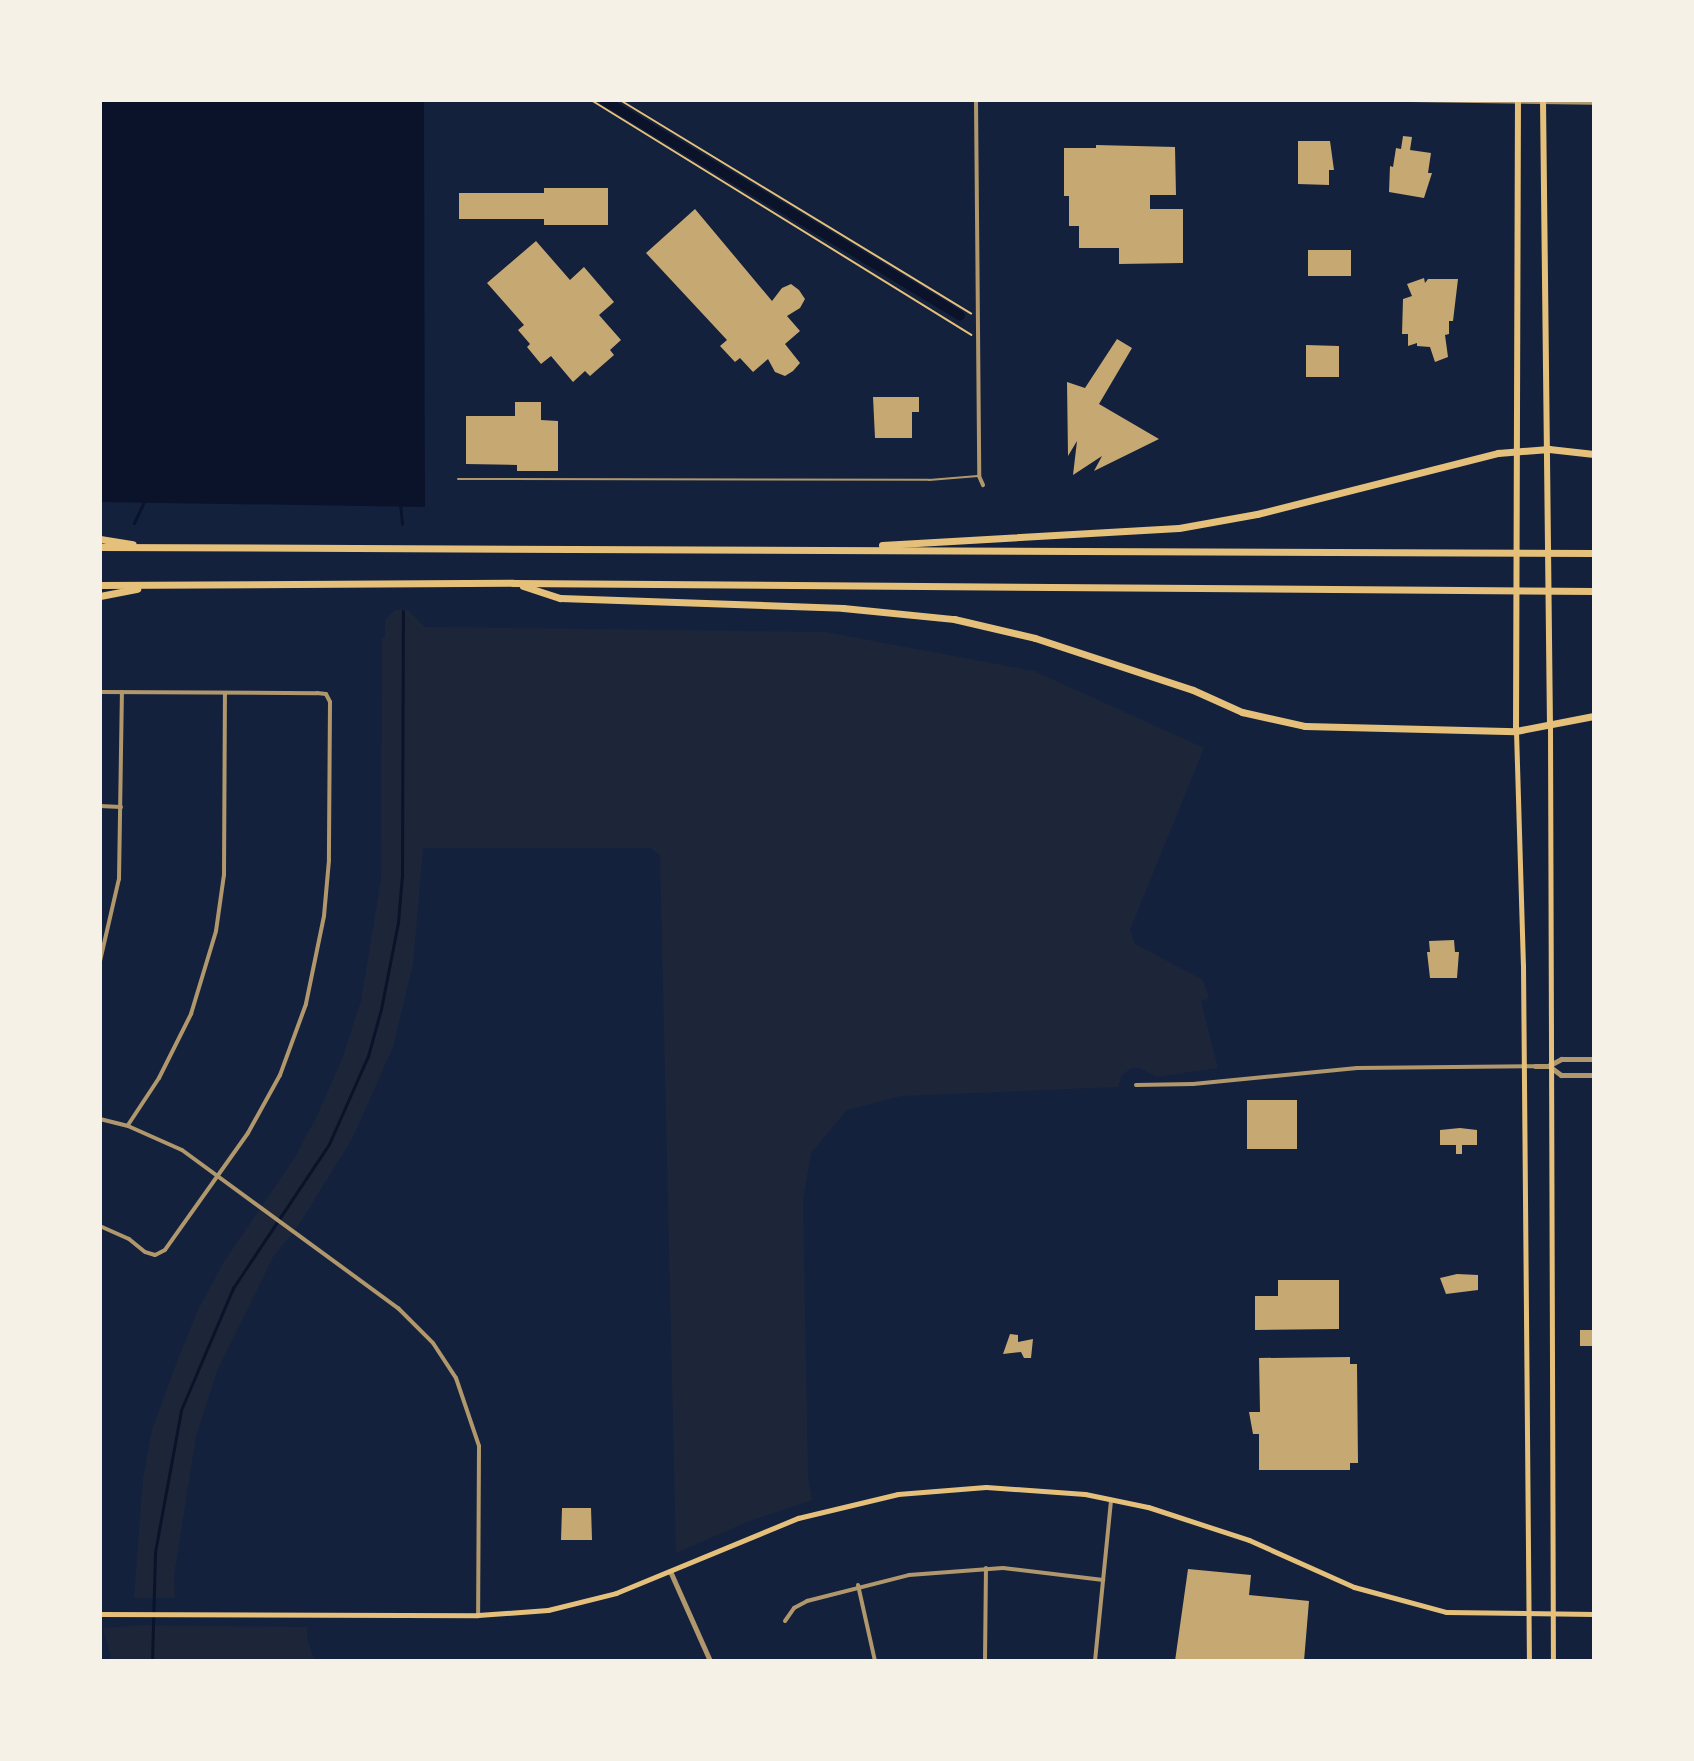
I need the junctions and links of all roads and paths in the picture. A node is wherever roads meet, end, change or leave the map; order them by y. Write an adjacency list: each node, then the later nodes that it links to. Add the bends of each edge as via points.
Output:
1 (591, 100): 9 (path)
2 (620, 100): 8 (path)
3 (976, 100): 8 (street)
4 (1411, 100): 5 (street)
5 (1518, 102): 6 (street); 11 (main road)
6 (1543, 102): 7 (street); 10 (main road)
7 (1594, 103)
8 (977, 317): 9 (street)
9 (978, 339): 13 (street)
10 (1549, 449): 11 (highway); 12 (highway); 30 (main road)
11 (1515, 452): 19 (highway, via 1179,528); 31 (main road)
12 (1594, 454)
13 (979, 476): 14 (lane); 15 (street)
14 (458, 479)
15 (983, 485)
16 (100, 539): 18 (highway)
17 (100, 547): 18 (highway)
18 (155, 547): 19 (highway)
19 (823, 549): 20 (highway)
20 (1594, 553)
21 (513, 583): 23 (highway); 24 (highway); 31 (highway, via 560,598 843,608 954,619 1060,646 1274,722)
22 (100, 585): 23 (highway)
23 (158, 586): 25 (highway)
24 (1594, 591)
25 (100, 596)
26 (100, 692): 27 (street)
27 (122, 692): 28 (street); 33 (street)
28 (225, 693): 42 (street, via 224,875 216,931 191,1014); 43 (street, via 326,694 329,860 314,976 280,1075)
29 (1594, 716): 30 (highway)
30 (1550, 726): 31 (highway); 38 (main road)
31 (1516, 731): 36 (main road)
32 (100, 806): 33 (street)
33 (121, 807): 34 (street, via 119,879)
34 (100, 961)
35 (1594, 1059): 38 (street, via 1561,1059)
36 (1522, 1066): 37 (street); 40 (street, via 1357,1068); 51 (main road)
37 (1535, 1066): 38 (street)
38 (1548, 1066): 39 (street, via 1561,1075); 52 (main road)
39 (1594, 1075)
40 (1136, 1085)
41 (100, 1119): 42 (street)
42 (128, 1126): 43 (street, via 164,1139)
43 (218, 1176): 44 (street, via 165,1250 155,1255); 54 (street, via 398,1308 447,1362 479,1446)
44 (100, 1226)
45 (1111, 1498): 47 (main road, via 1013,1487 898,1494 798,1518); 48 (street); 51 (main road, via 1231,1533 1401,1602 1446,1612)
46 (986, 1568): 48 (street); 49 (street); 58 (street)
47 (670, 1571): 54 (main road, via 581,1604); 56 (street)
48 (1103, 1580): 59 (street)
49 (858, 1585): 55 (street, via 807,1601); 57 (street)
50 (100, 1614): 54 (main road)
51 (1528, 1614): 52 (main road); 60 (main road)
52 (1552, 1614): 53 (main road); 61 (main road)
53 (1594, 1614)
54 (478, 1615)
55 (785, 1621)
56 (710, 1661)
57 (875, 1661)
58 (985, 1661)
59 (1095, 1661)
60 (1529, 1661)
61 (1553, 1661)

